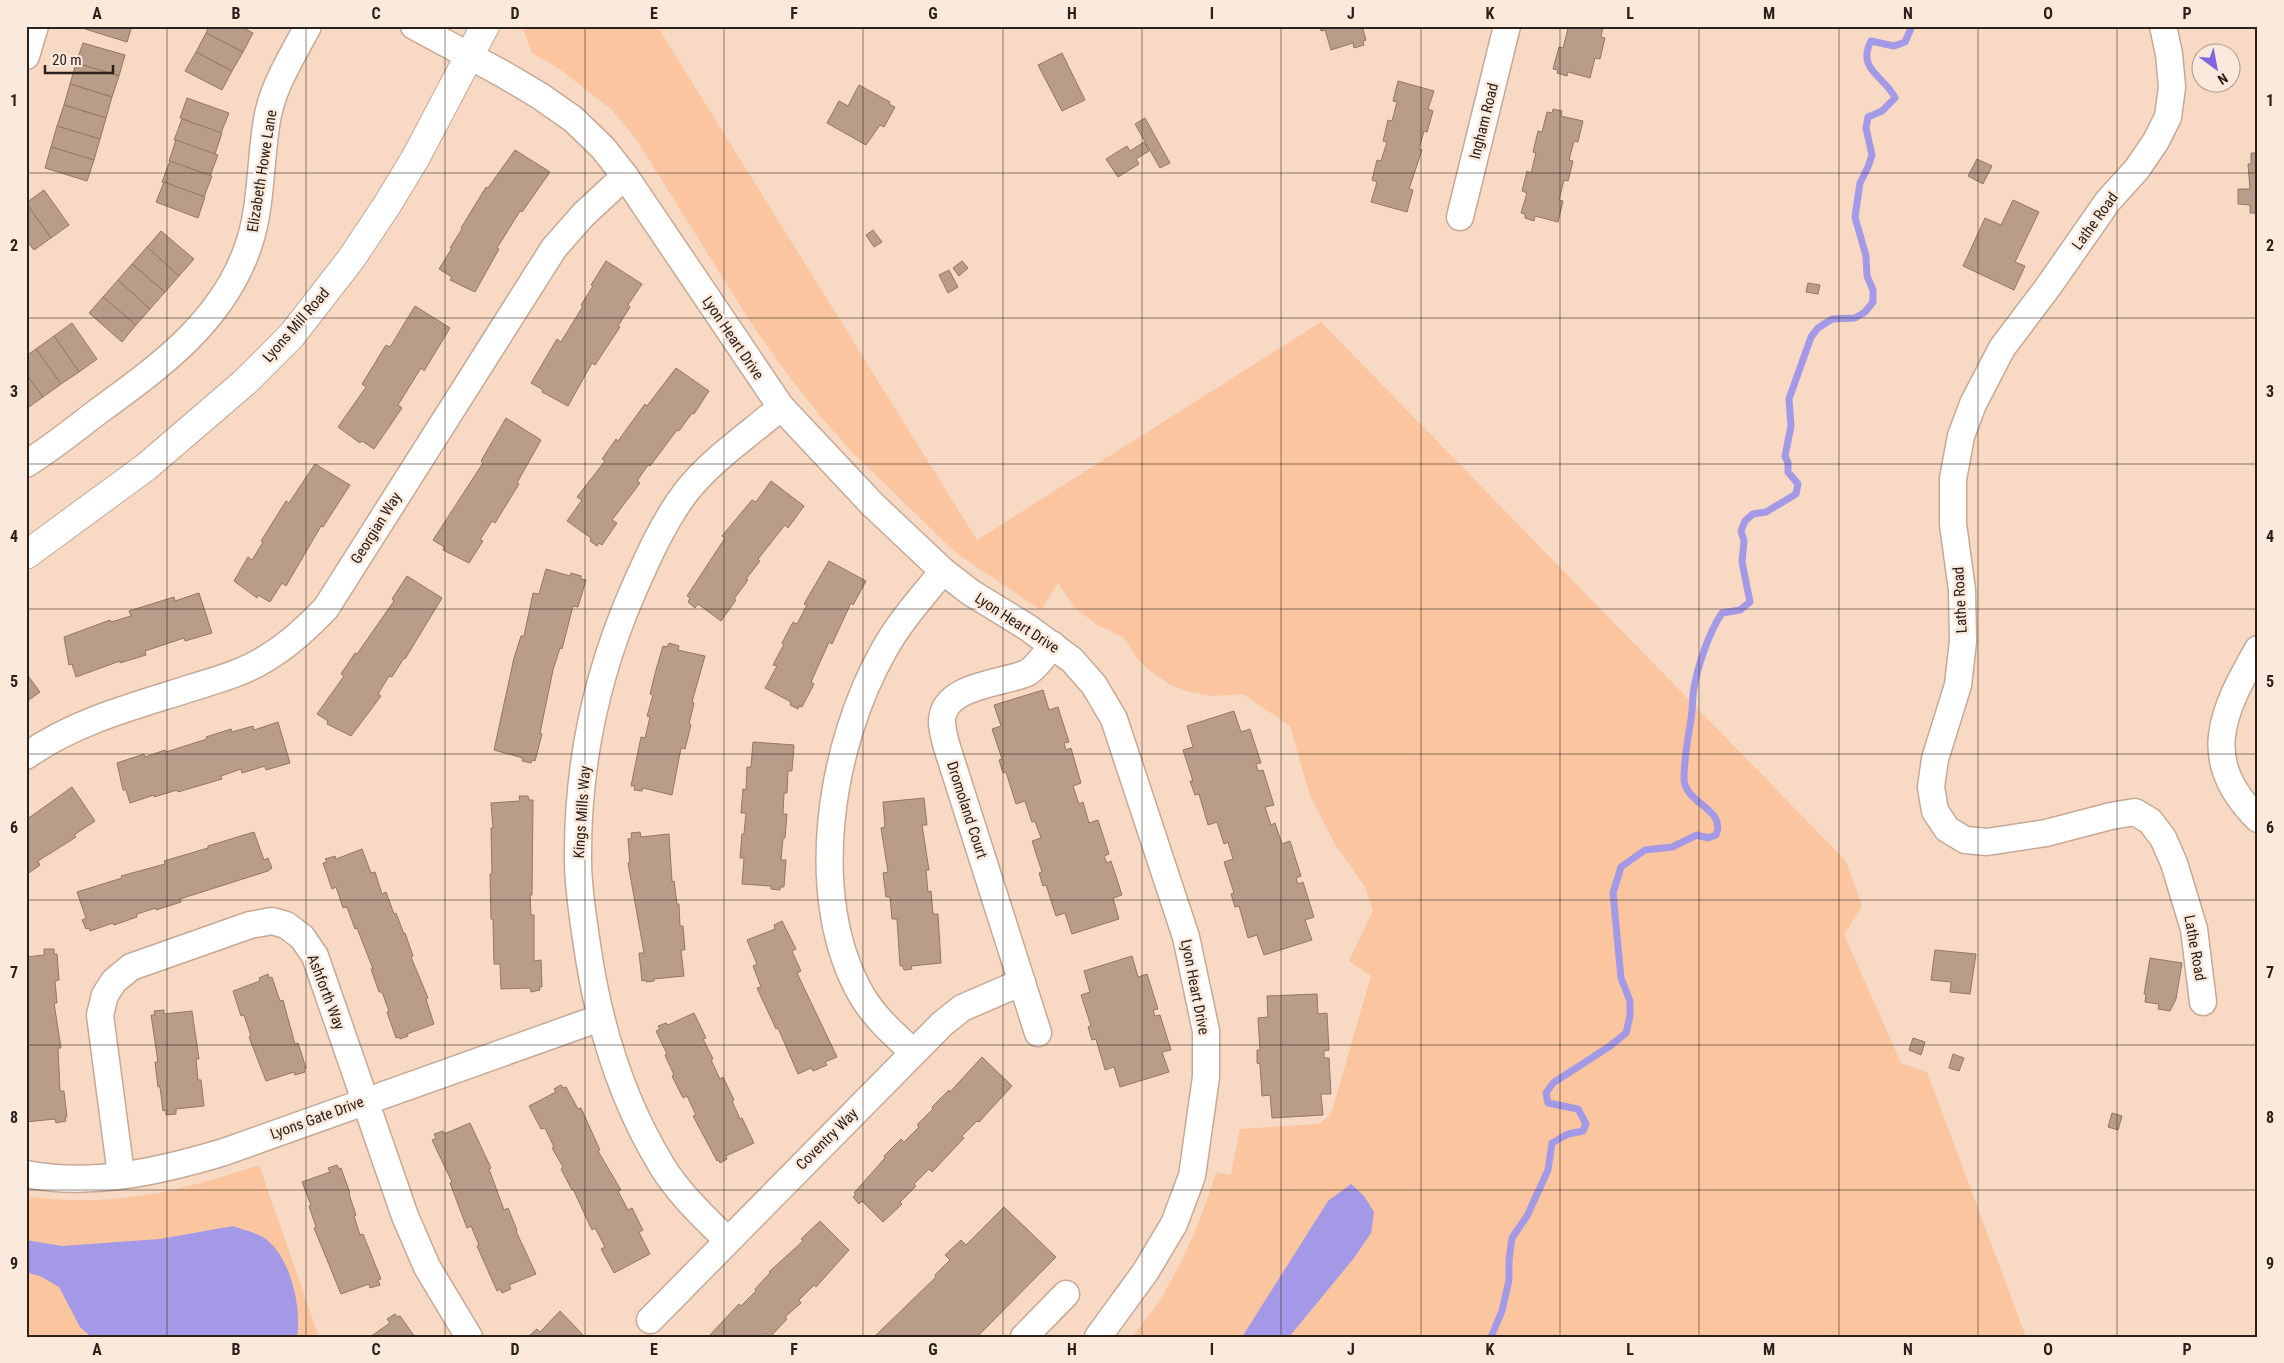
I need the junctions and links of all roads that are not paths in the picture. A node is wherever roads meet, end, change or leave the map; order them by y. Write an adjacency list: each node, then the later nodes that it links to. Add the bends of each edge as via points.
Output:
1 (35, 26): 8 (street)
2 (308, 26): 12 (street, Elizabeth Howe Lane, via 287,65 267,118 250,243 221,300 183,346)
3 (414, 26): 7 (street, Lyon Heart Drive)
4 (485, 26): 7 (main road, Lyons Mill Road)
5 (1507, 26): 10 (street, Ingham Road)
6 (2163, 26): 20 (street, Lathe Road, via 2172,87 2168,117 2136,169 2108,201 2002,348 1973,404 1961,436 1953,479 1953,524 1962,590 1963,641 1958,685 1931,787 1935,811 1947,829 1965,840 1987,842 2046,833 2135,812 2150,821 2163,838 2174,863 2194,929)
7 (470, 54): 9 (street, Lyon Heart Drive, via 573,118); 13 (main road, Lyons Mill Road, via 387,205 351,259 292,336 245,382 153,461)
8 (26, 56)
9 (625, 176): 11 (street, Lyon Heart Drive); 17 (street, Georgian Way, via 584,214 554,248 326,608 307,628 264,660 230,676 103,716)
10 (1460, 217)
11 (781, 407): 14 (street, Lyon Heart Drive, via 866,497); 21 (street, Kings Mills Way, via 686,492 649,554 606,660 585,759 578,862)
12 (26, 464)
13 (26, 555)
14 (943, 571): 15 (street, Lyon Heart Drive); 23 (street, via 906,616 884,650 864,691 846,739 836,782 831,830 831,881 837,929 848,968 862,997 877,1017)
15 (1053, 645): 19 (street, Dromoland Court, via 1028,672 960,694 949,703 943,714 946,744); 32 (street, Lyon Heart Drive, via 1072,660 1094,686 1114,719 1186,938 1206,1030 1206,1077 1192,1176 1174,1224 1146,1271)
16 (2258, 650): 18 (street, via 2223,721 2221,742 2225,768 2233,789)
17 (26, 756)
18 (2258, 819)
19 (1022, 982): 22 (street, Dromoland Court); 23 (street, Coventry Way, via 962,1008)
20 (2204, 1002)
21 (600, 1018): 24 (street, Lyons Gate Drive); 27 (street, Kings Mills Way, via 627,1095 662,1167)
22 (1038, 1033)
23 (913, 1052): 27 (street, Coventry Way)
24 (364, 1100): 26 (street, Lyons Gate Drive, via 224,1152 175,1166); 26 (street, Ashforth Way, via 315,956 302,937 286,925 272,921 250,925 131,967 114,981 105,995 100,1015); 30 (street, Ashforth Way, via 405,1216 427,1267)
25 (26, 1174): 26 (street, Lyons Gate Drive, via 74,1178)
26 (121, 1175)
27 (727, 1240): 29 (street, Coventry Way)
28 (1066, 1294): 31 (street)
29 (650, 1320)
30 (469, 1337)
31 (1024, 1337)
32 (1098, 1337)

